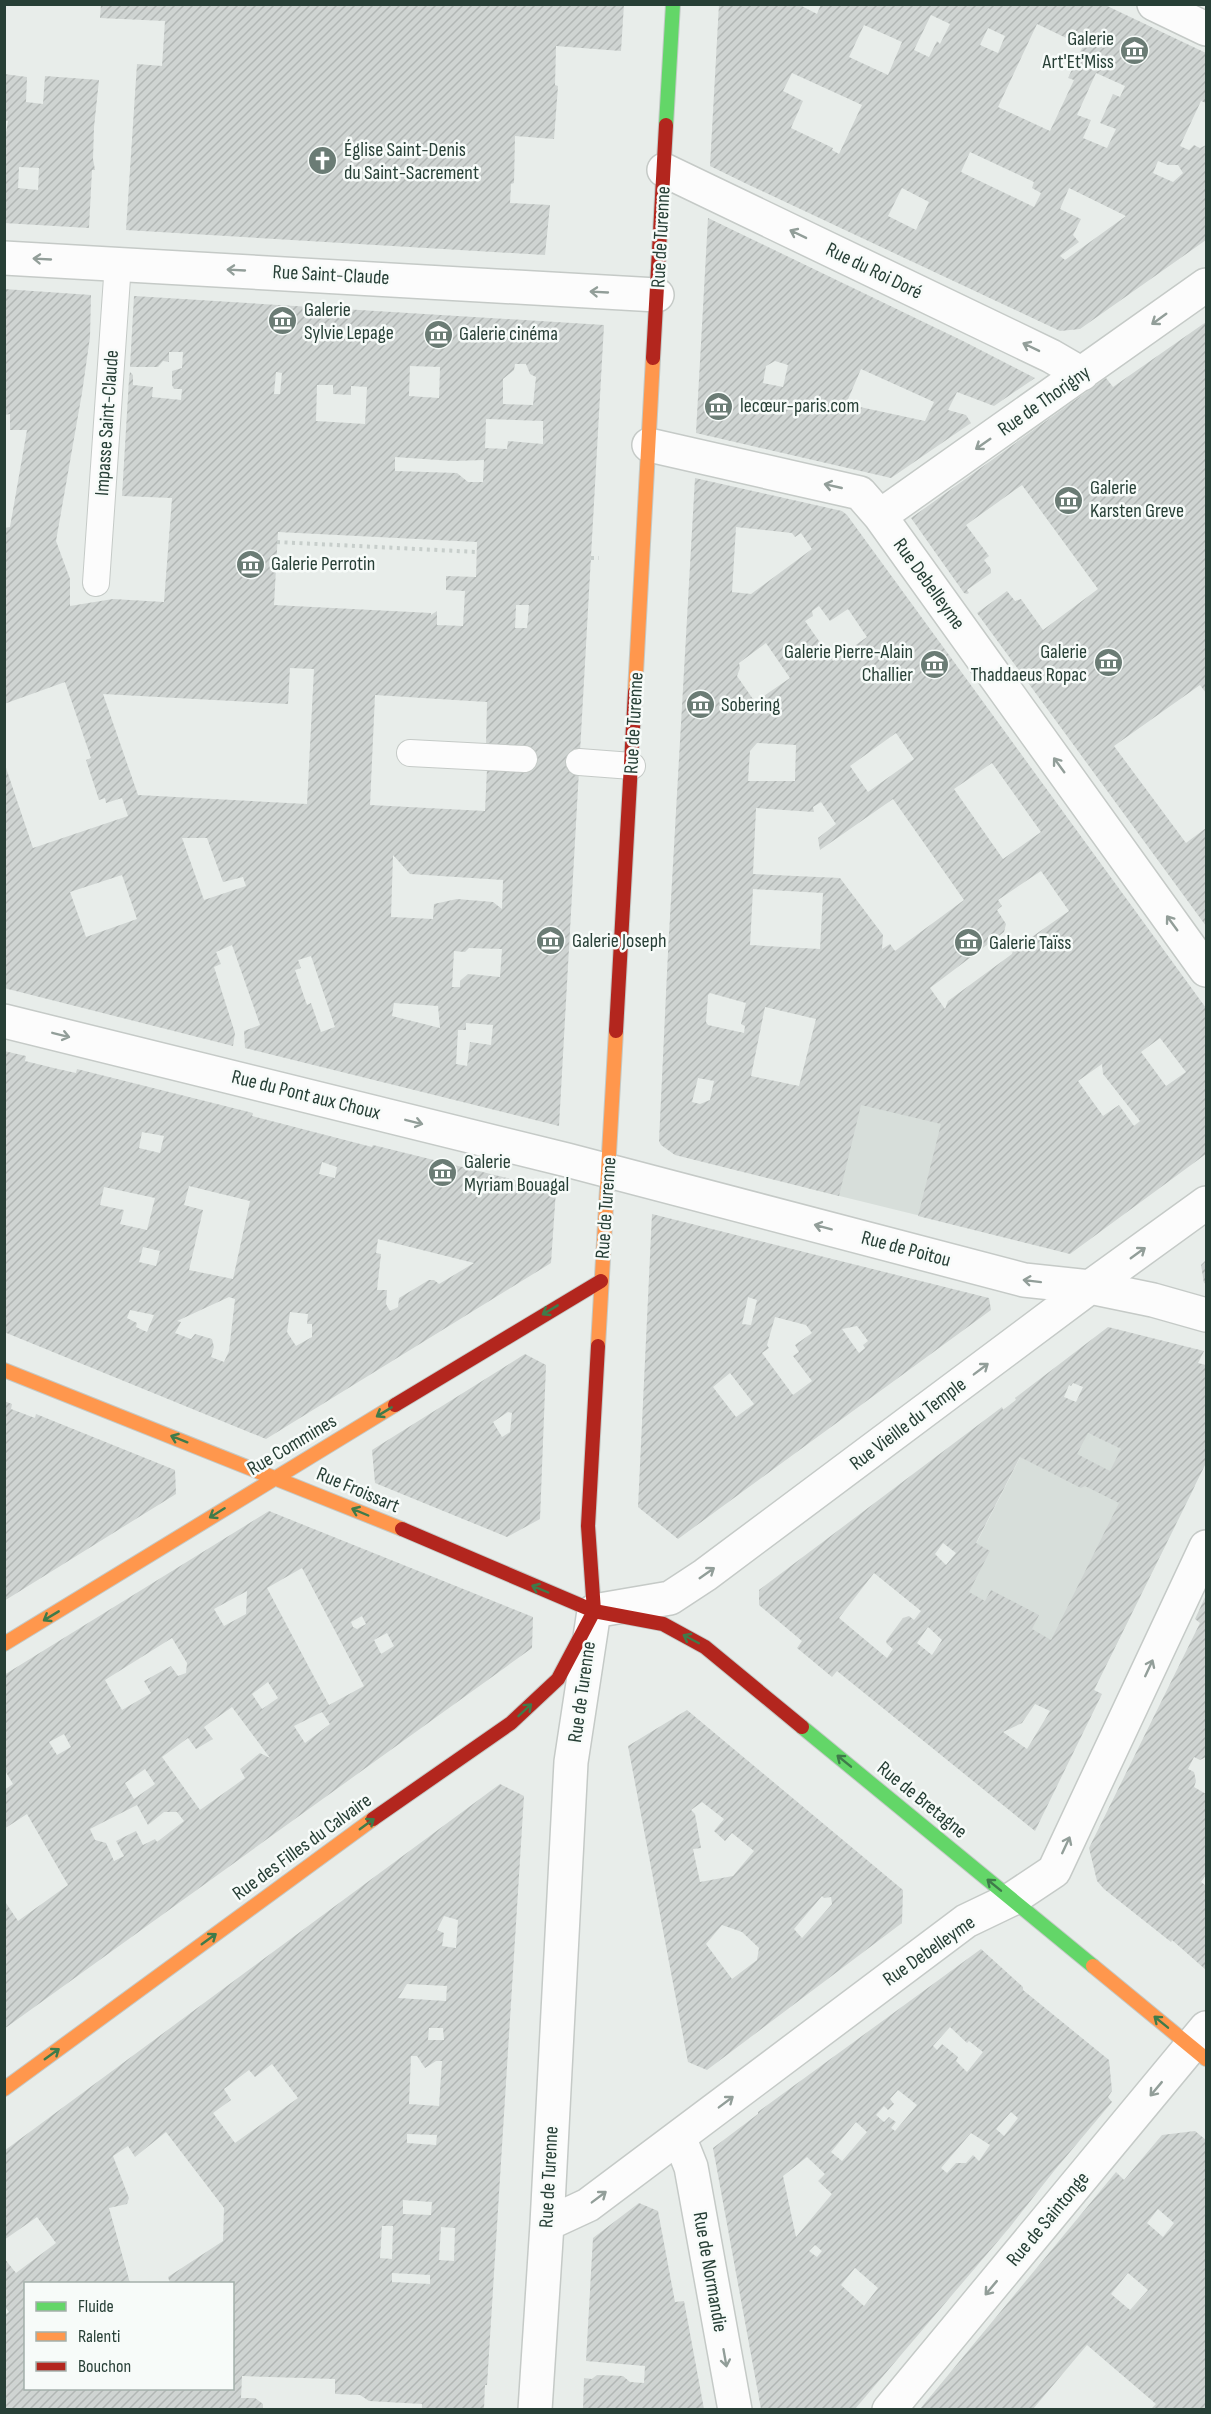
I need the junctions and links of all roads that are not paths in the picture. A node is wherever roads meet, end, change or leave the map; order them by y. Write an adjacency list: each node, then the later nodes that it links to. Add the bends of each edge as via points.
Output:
1 (673, 4): 4 (street, Rue de Turenne)
2 (1154, 4): 3 (street)
3 (1206, 29)
4 (664, 170): 8 (street, Rue de Turenne); 9 (street, Rue du Roi Doré, one-way to 4)
5 (4, 258): 6 (street, Rue Saint-Claude, one-way to 5)
6 (118, 263): 8 (street, Rue Saint-Claude, one-way to 6); 12 (lane, Impasse Saint-Claude)
7 (1206, 285): 9 (street, Rue de Thorigny, one-way to 9)
8 (657, 295): 10 (street, Rue de Turenne)
9 (1082, 374): 11 (street, Rue de Thorigny, one-way to 11)
10 (649, 445): 11 (street, Rue Debelleyme, one-way to 10, via 860,493); 16 (street, Rue de Turenne)
11 (880, 516): 17 (street, Rue Debelleyme, one-way to 11)
12 (96, 583)
13 (410, 753): 14 (lane)
14 (524, 759)
15 (579, 762): 16 (lane)
16 (632, 766): 19 (street, Rue de Turenne)
17 (1206, 970)
18 (4, 1021): 19 (street, Rue du Pont aux Choux, one-way to 19)
19 (608, 1171): 21 (street, Rue de Turenne); 22 (street, Rue de Poitou, one-way to 19, via 1024,1281)
20 (1206, 1203): 22 (street, Rue Vieille du Temple, one-way to 20)
21 (601, 1281): 25 (street, Rue Commines, one-way to 25); 27 (street, Rue de Turenne, via 588,1526)
22 (1090, 1287): 23 (street, Rue de Poitou); 27 (street, Rue Vieille du Temple, one-way to 22, via 670,1598)
23 (1206, 1316)
24 (4, 1370): 25 (street, Rue Froissart, one-way to 24)
25 (275, 1477): 27 (street, Rue Froissart, one-way to 25); 28 (street, Rue Commines, one-way to 28)
26 (1206, 1547): 29 (street, Rue Debelleyme, one-way to 26, via 1054,1870)
27 (594, 1611): 29 (street, Rue de Bretagne, one-way to 27, via 705,1647 663,1624); 31 (street, Rue des Filles du Calvaire, one-way to 27, via 511,1723 558,1679); 33 (street, Rue de Turenne, via 571,1762)
28 (4, 1644)
29 (1012, 1899): 30 (street, Rue de Bretagne, one-way to 29); 32 (street, Rue Debelleyme, one-way to 29, via 966,1921)
30 (1201, 2044): 36 (street, Rue de Saintonge, one-way to 36)
31 (4, 2089)
32 (680, 2137): 33 (street, Rue Debelleyme, one-way to 32, via 588,2205); 35 (street, Rue de Normandie, one-way to 35, via 691,2167)
33 (547, 2224): 34 (street, Rue de Turenne)
34 (535, 2409)
35 (735, 2409)
36 (890, 2409)

